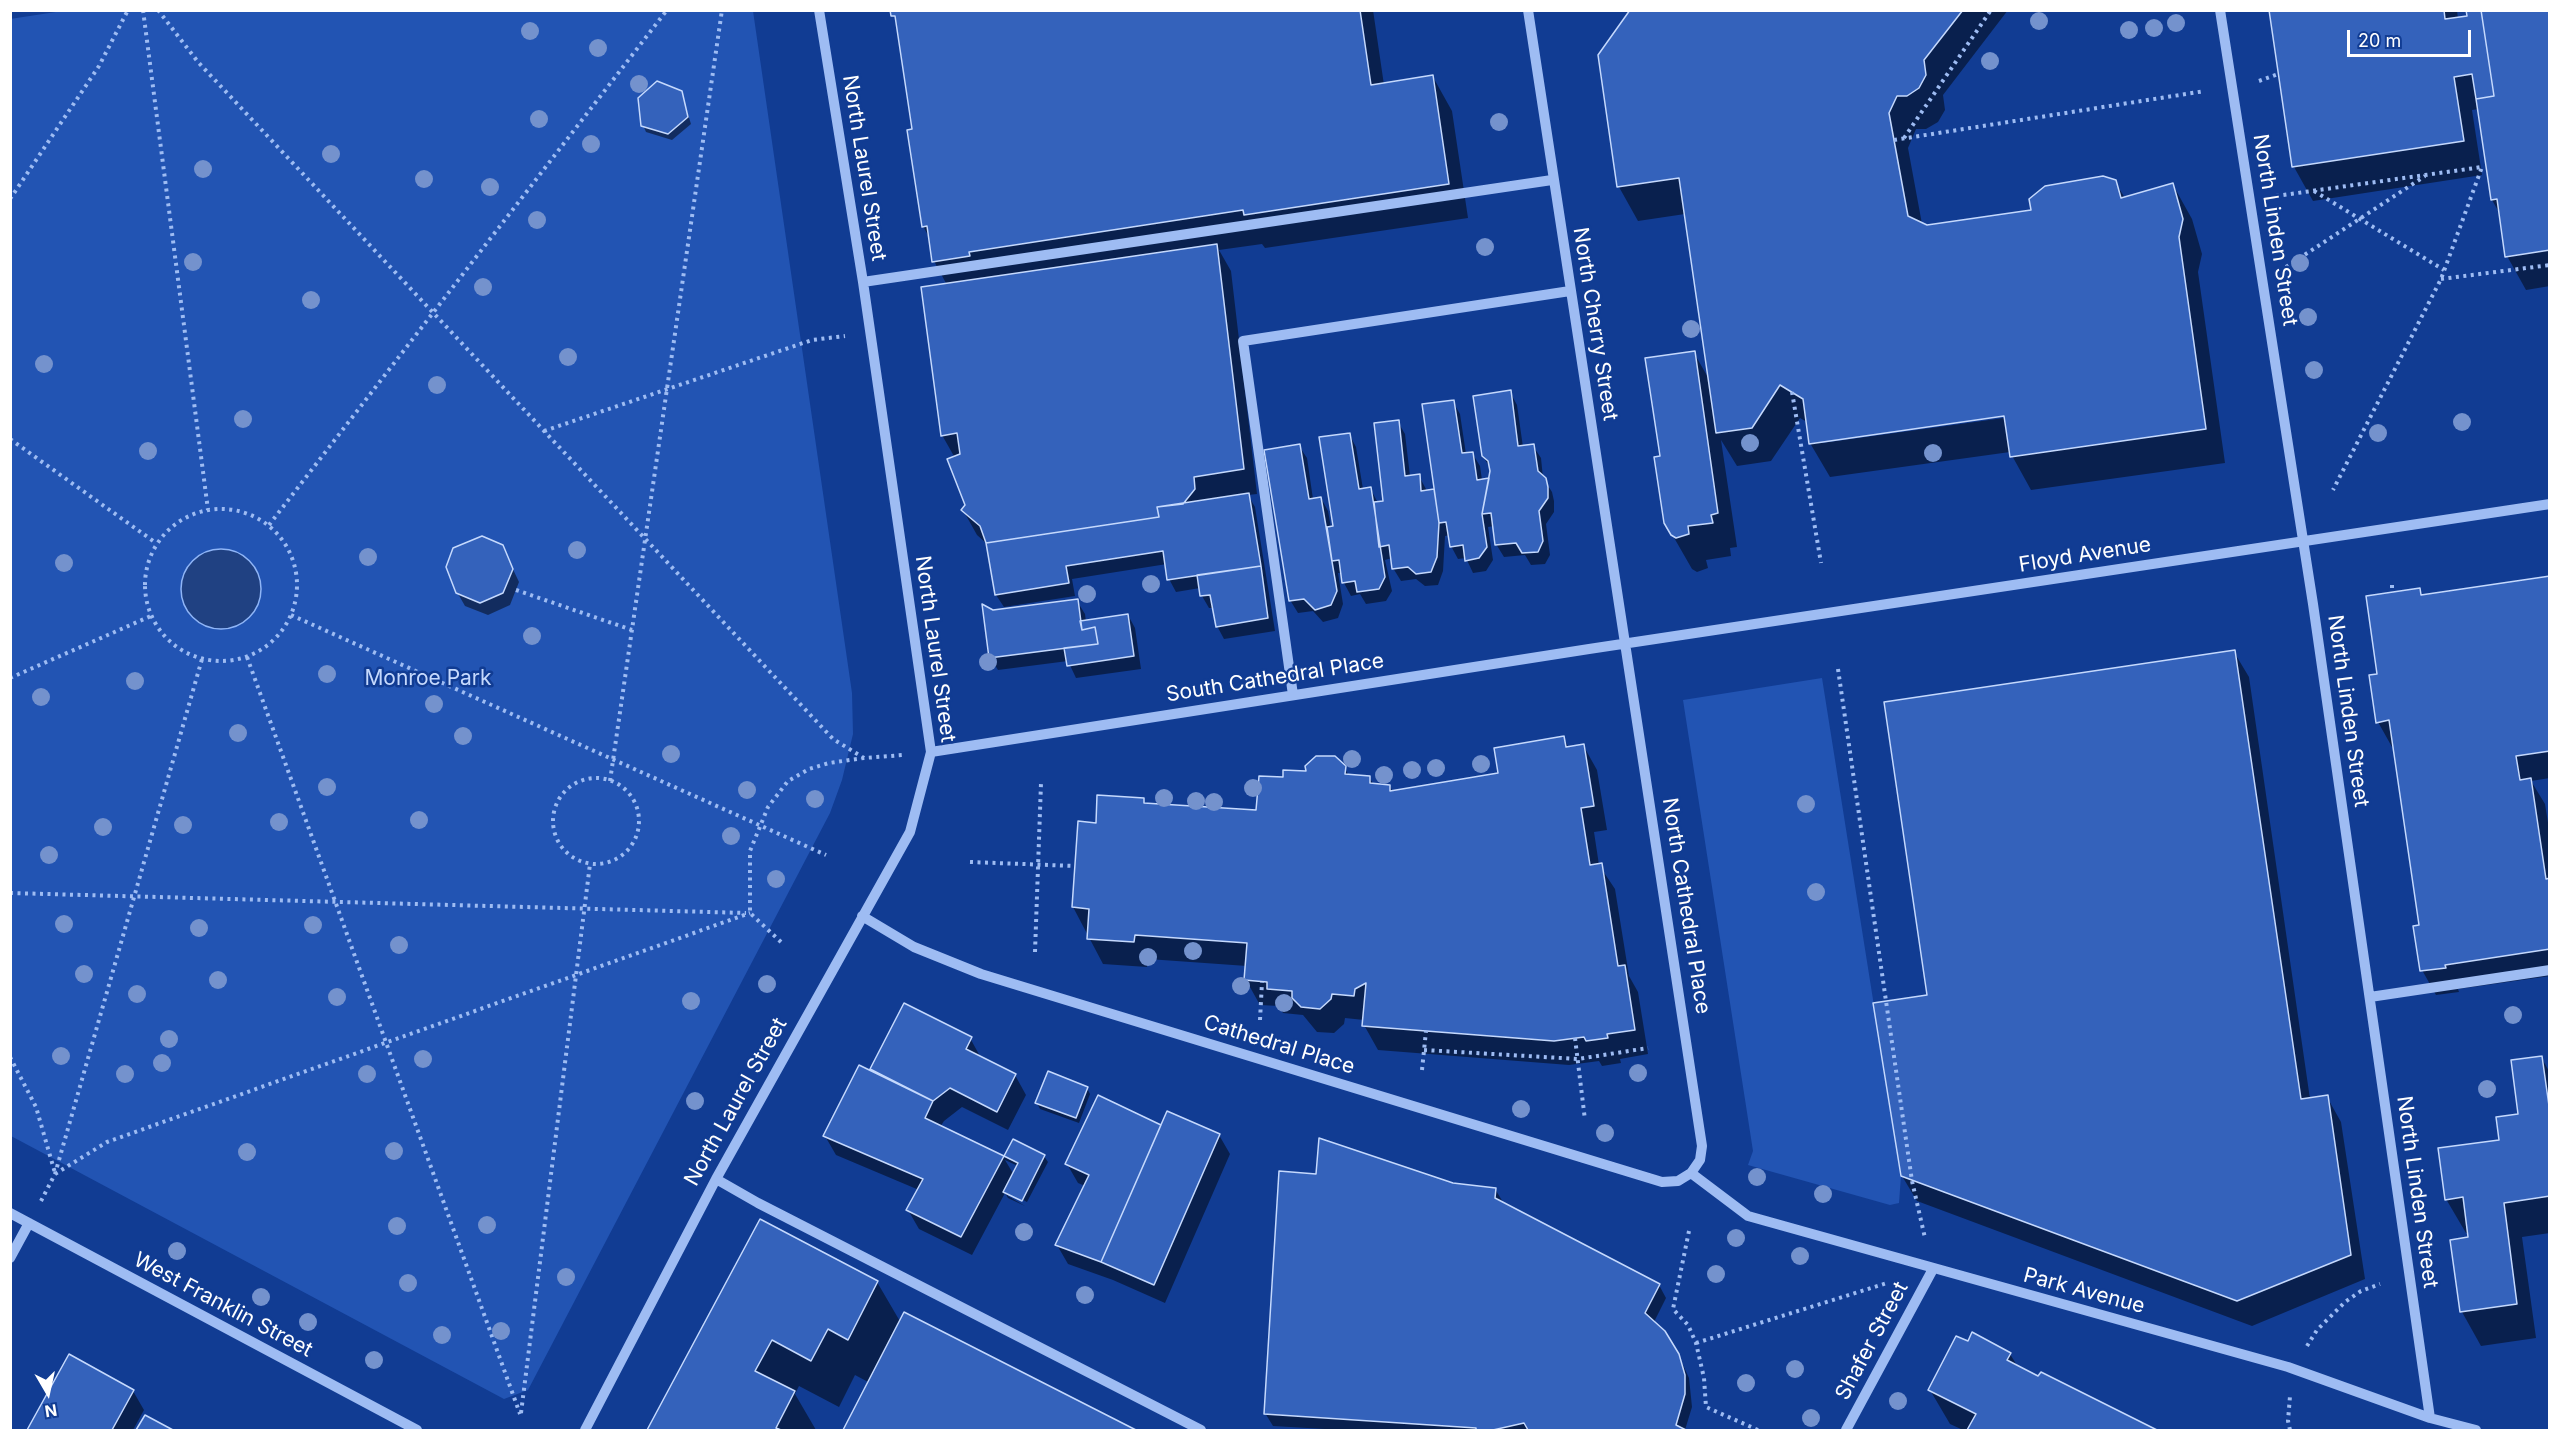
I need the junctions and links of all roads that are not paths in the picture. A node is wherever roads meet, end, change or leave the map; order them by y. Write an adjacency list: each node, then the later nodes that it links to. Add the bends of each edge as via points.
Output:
1 (819, 10): 5 (street, North Laurel Street)
2 (1528, 10): 4 (street, North Cherry Street)
3 (2220, 10): 8 (street, North Linden Street)
4 (1552, 180): 5 (street); 6 (street, North Cherry Street)
5 (862, 282): 11 (street, North Laurel Street)
6 (1570, 291): 9 (street, North Cherry Street); 10 (street, via 1243,341)
7 (2550, 504): 8 (street, Floyd Avenue)
8 (2304, 541): 9 (street, Floyd Avenue); 14 (street, North Linden Street)
9 (1626, 644): 10 (street, South Cathedral Place); 15 (street, North Cathedral Place, via 1701,1146 1700,1161)
10 (1293, 695): 11 (street, South Cathedral Place)
11 (931, 752): 12 (street, North Laurel Street, via 910,832)
12 (862, 916): 15 (street, Cathedral Place, via 914,947 1003,981 1662,1182 1678,1181); 16 (street, North Laurel Street)
13 (2550, 970): 14 (street)
14 (2370, 997): 21 (street, North Linden Street)
15 (1691, 1173): 20 (street, Park Avenue, via 1748,1216)
16 (716, 1179): 23 (street, North Laurel Street); 24 (street)
17 (10, 1213): 18 (street, West Franklin Street)
18 (29, 1223): 19 (street); 22 (street, West Franklin Street)
19 (10, 1258)
20 (1933, 1269): 21 (street, Park Avenue, via 2288,1367); 25 (street, Shafer Street)
21 (2430, 1418): 26 (street, Park Avenue)
22 (417, 1431)
23 (585, 1431)
24 (1201, 1431)
25 (1846, 1431)
26 (2476, 1431)

